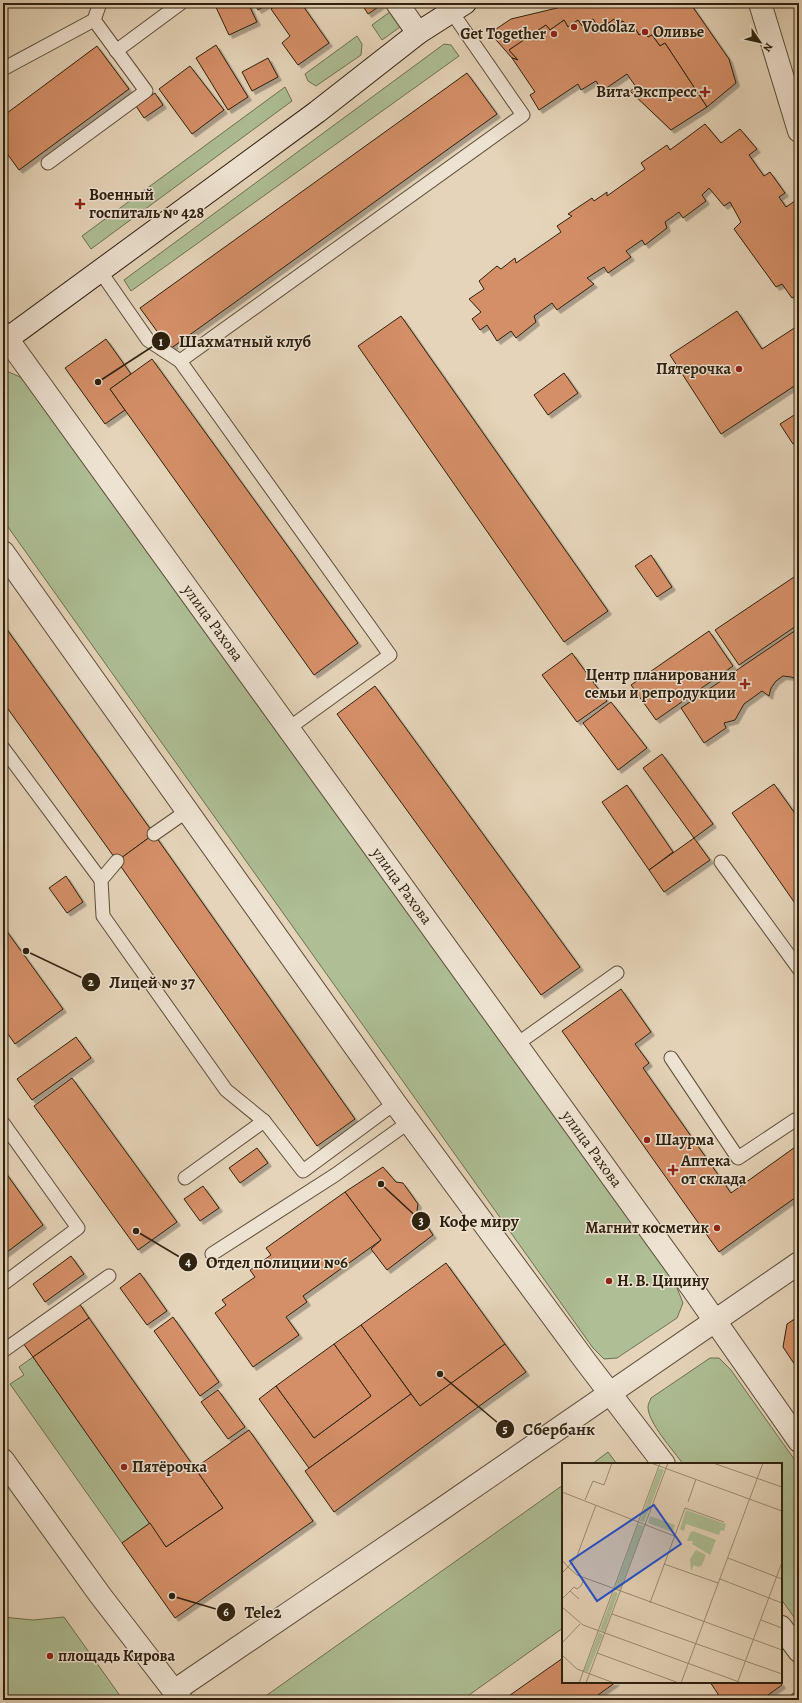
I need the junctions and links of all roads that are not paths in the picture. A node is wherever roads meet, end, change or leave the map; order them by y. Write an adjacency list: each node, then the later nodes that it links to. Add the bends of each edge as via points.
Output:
1 (100, 3): 6 (lane)
2 (181, 3): 8 (lane)
3 (397, 3): 7 (street)
4 (760, 3): 10 (street)
5 (458, 7): 7 (street); 14 (lane, via 523,115)
6 (94, 20): 8 (lane); 9 (lane)
7 (418, 34): 12 (street, via 317,112)
8 (116, 51): 11 (lane, via 146,91)
9 (3, 69)
10 (799, 131)
11 (48, 163)
12 (100, 271): 13 (street); 14 (lane, via 148,340)
13 (5, 338): 16 (street, улица Рахова)
14 (180, 362): 16 (lane, via 390,655)
15 (3, 552): 18 (street)
16 (289, 728): 25 (street, улица Рахова)
17 (3, 748): 22 (lane)
18 (187, 811): 19 (lane); 27 (street)
19 (154, 834)
20 (117, 862): 22 (lane)
21 (721, 862): 23 (lane)
22 (101, 880): 30 (lane, via 103,916 226,1090)
23 (799, 969)
24 (617, 973): 25 (lane)
25 (517, 1044): 37 (street, улица Рахова)
26 (670, 1058): 28 (lane, via 738,1158)
27 (395, 1103): 30 (lane, via 303,1171); 31 (street)
28 (798, 1121)
29 (3, 1122): 36 (lane, via 78,1228)
30 (264, 1122): 32 (lane)
31 (409, 1122): 33 (lane, via 335,1175); 39 (street)
32 (185, 1178)
33 (212, 1254)
34 (799, 1263): 37 (street)
35 (109, 1276): 38 (lane)
36 (3, 1284)
37 (714, 1320): 39 (street); 40 (street, улица Рахова)
38 (3, 1350)
39 (611, 1393): 42 (street); 45 (street, via 228,1654)
40 (799, 1441)
41 (3, 1460): 45 (street, via 100,1595)
42 (663, 1463)
43 (782, 1628): 44 (street)
44 (799, 1651)
45 (177, 1696)
46 (799, 1698): 47 (lane)
47 (796, 1700)

